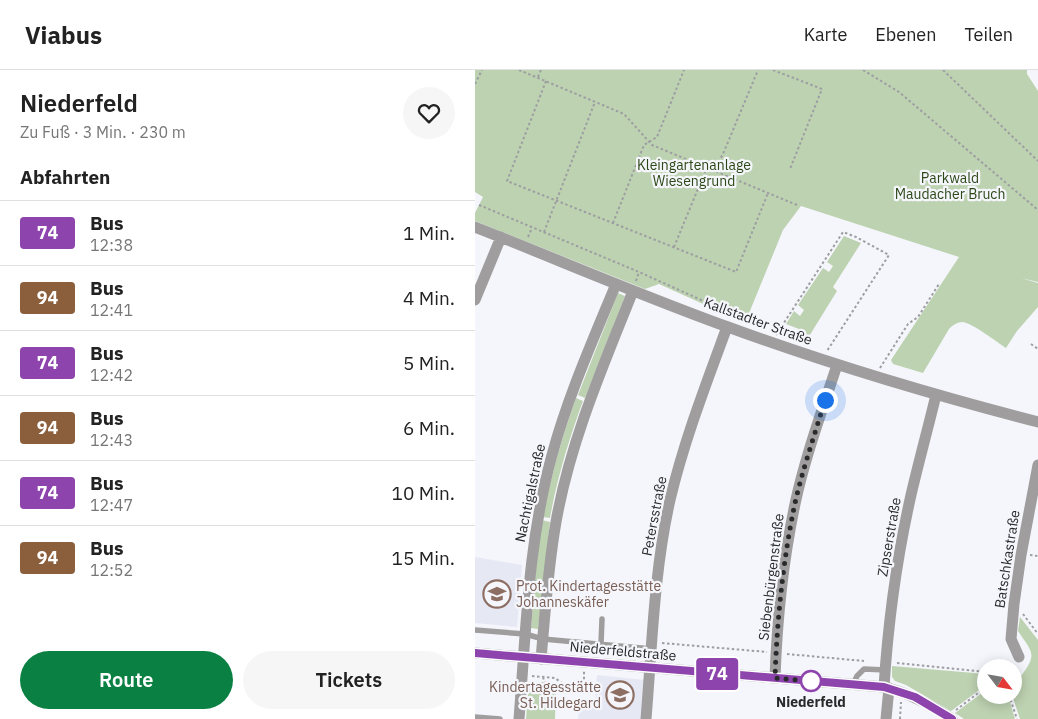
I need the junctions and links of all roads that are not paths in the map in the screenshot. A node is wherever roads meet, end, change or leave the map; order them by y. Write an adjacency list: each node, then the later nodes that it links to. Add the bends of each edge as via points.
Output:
1 (475, 227): 2 (street, Kallstadter Straße)
2 (501, 237): 3 (street, Kallstadter Straße); 5 (street)
3 (616, 284): 4 (street, Kallstadter Straße); 13 (street, Nachtigalstraße, via 571,395 552,456 533,547)
4 (633, 291): 6 (street, Kallstadter Straße); 14 (street, via 589,402 570,461 553,540)
5 (475, 300)
6 (727, 327): 7 (street, Kallstadter Straße); 16 (street, Petersstraße, via 686,441 670,500)
7 (837, 365): 8 (street, Kallstadter Straße); 23 (street, Siebenbürgenstraße, via 795,503 785,562)
8 (935, 394): 9 (street, Kallstadter Straße); 21 (street, Zipserstraße, via 911,496)
9 (1038, 422)
10 (1038, 465): 19 (street, Batschkastraße, via 1014,604 1011,638)
11 (602, 619): 15 (lane)
12 (475, 630): 13 (lane, Niederfeldstraße)
13 (525, 634): 14 (lane, Niederfeldstraße); 18 (street, Nachtigalstraße)
14 (543, 639): 15 (lane, Niederfeldstraße); 20 (street)
15 (601, 644): 16 (lane, Niederfeldstraße)
16 (652, 645): 22 (street, Petersstraße)
17 (475, 653): 18 (street, Niederfeldstraße)
18 (523, 657): 20 (street, Niederfeldstraße); 29 (street, Nachtigalstraße)
19 (1019, 657)
20 (541, 659): 22 (street, Niederfeldstraße)
21 (886, 666): 24 (lane, via 864,669); 25 (street, Zipserstraße)
22 (650, 668): 23 (street, Niederfeldstraße); 30 (street, Petersstraße)
23 (775, 678): 24 (street, Niederfeldstraße)
24 (853, 685): 25 (street, Niederfeldstraße)
25 (887, 688): 27 (street, Niederfeldstraße, via 902,692); 31 (street, Zipserstraße)
26 (475, 717): 28 (lane)
27 (950, 718)
28 (500, 719)
29 (519, 719)
30 (646, 719)
31 (886, 719)

